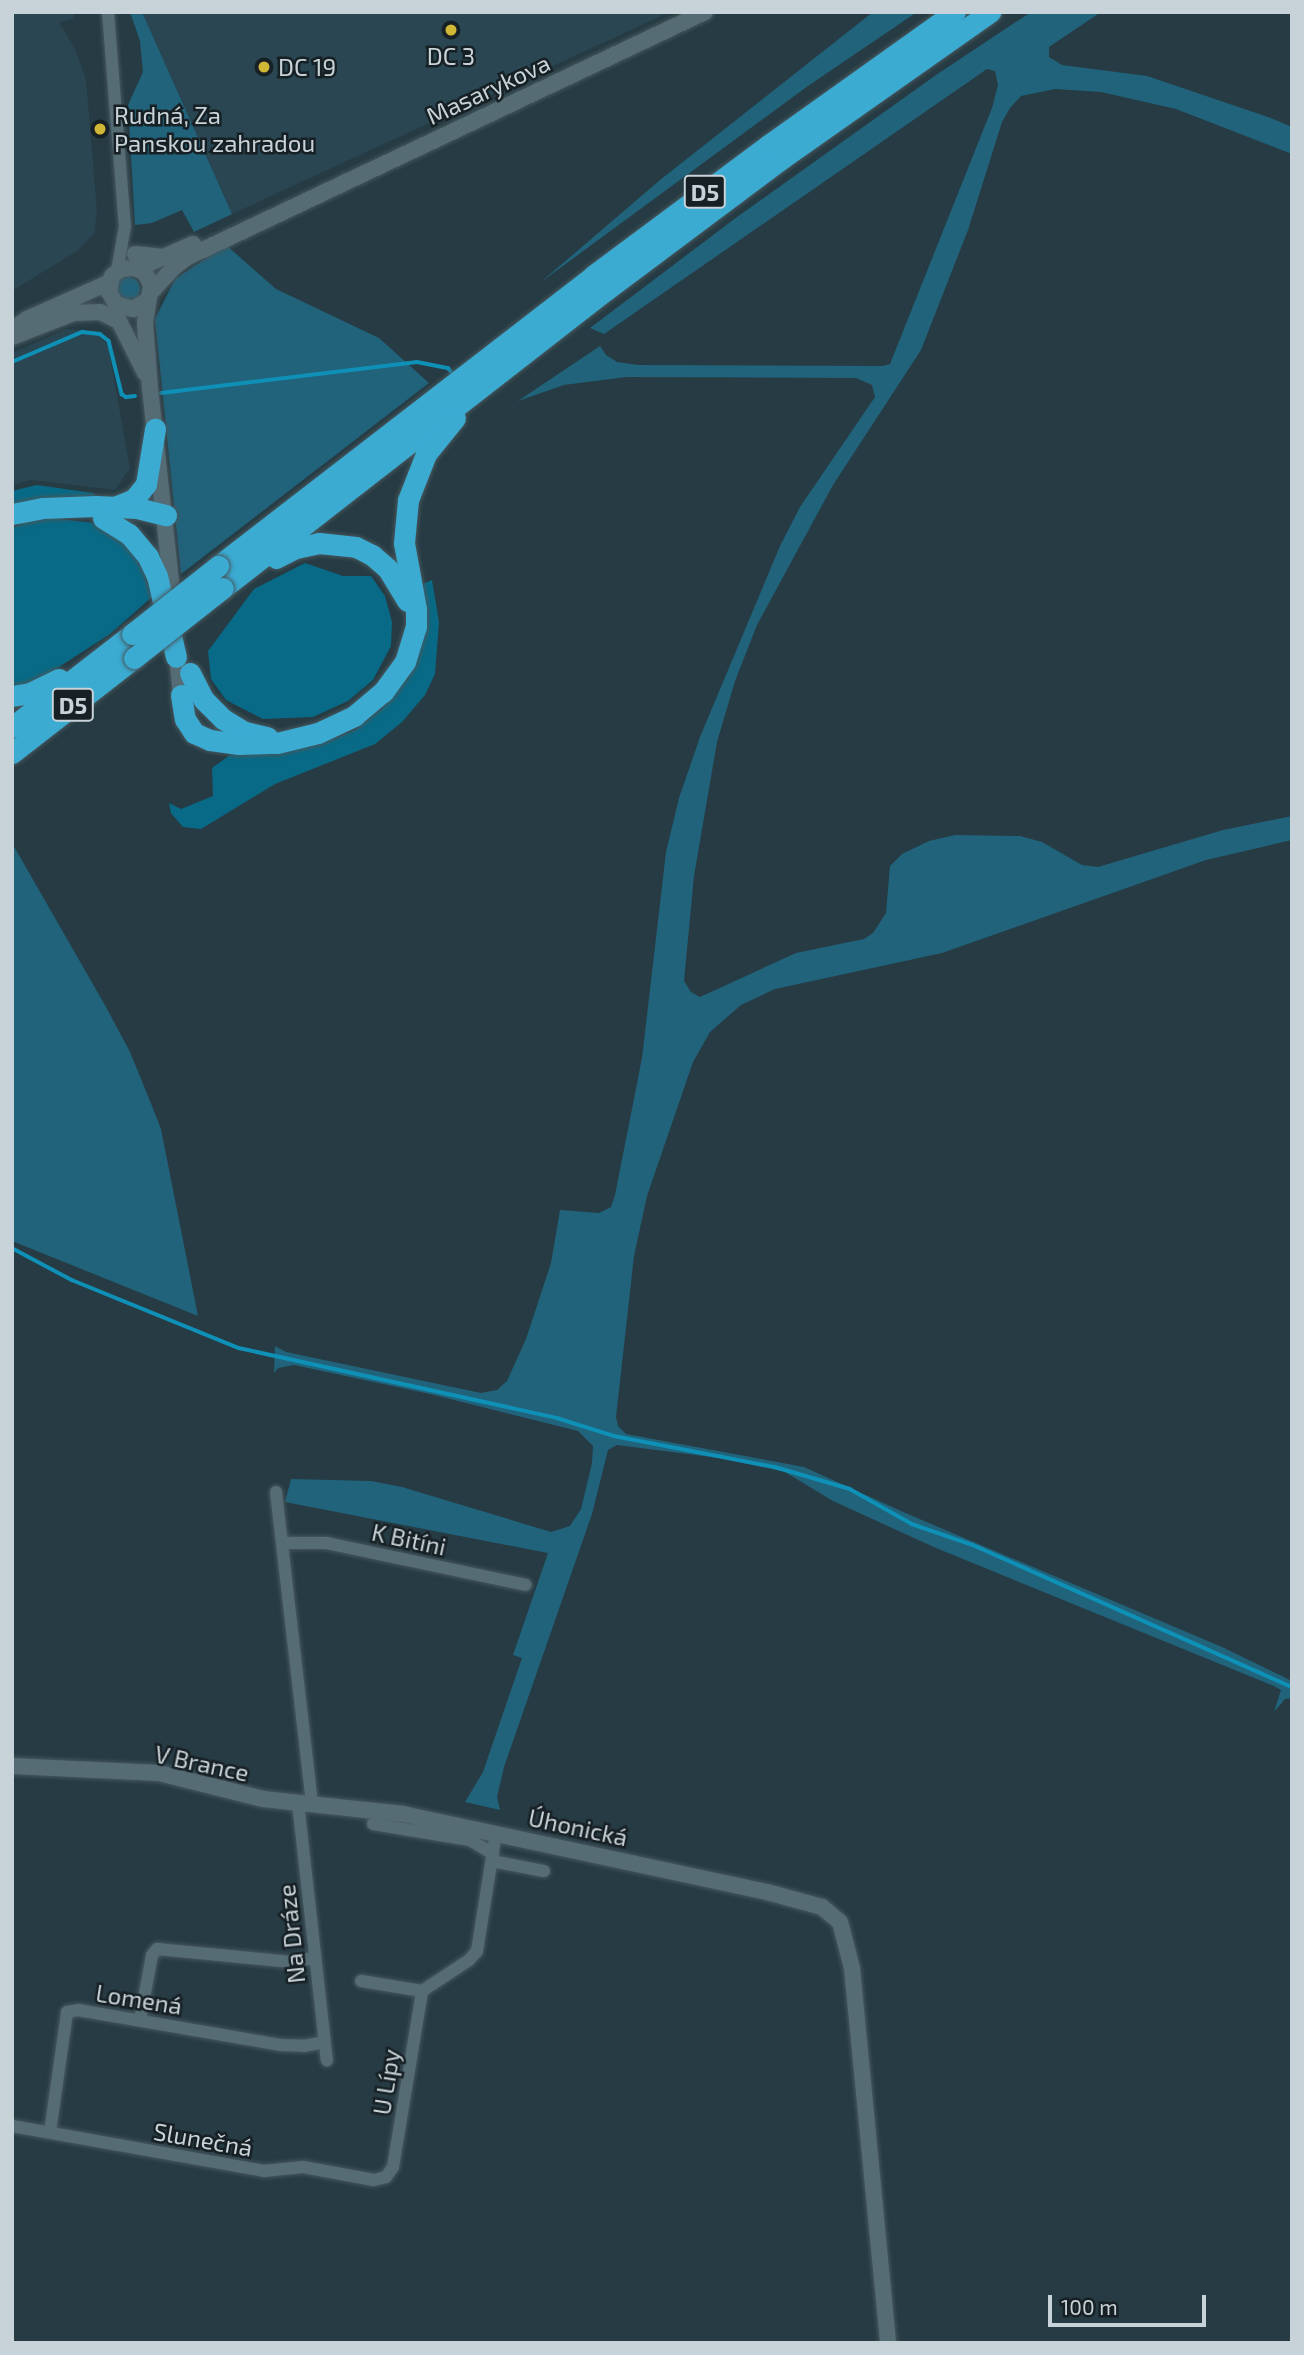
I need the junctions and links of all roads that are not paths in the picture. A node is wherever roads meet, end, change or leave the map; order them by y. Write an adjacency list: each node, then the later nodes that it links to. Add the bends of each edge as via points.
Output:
1 (108, 12): 6 (street)
2 (705, 12): 5 (main road, Masarykova)
3 (956, 12): 21 (highway, D5, bridge, via 594,275)
4 (990, 12): 13 (highway, D5, via 781,159)
5 (290, 207): 7 (main road, Masarykova); 9 (main road, Masarykova, via 188,257)
6 (125, 226): 7 (street); 8 (street)
7 (139, 264): 8 (main road); 9 (main road, via 149,279)
8 (113, 277): 10 (main road, via 109,292); 11 (main road, via 27,320)
9 (149, 296): 10 (main road, via 136,308); 14 (main road)
10 (121, 306): 11 (main road, via 76,306); 12 (main road)
11 (12, 333): 12 (main road, via 74,313 100,312 119,321)
12 (140, 359): 14 (main road)
13 (512, 363): 19 (highway, D5); 22 (highway, via 447,426 415,476 404,529 416,617)
14 (150, 388): 15 (main road)
15 (155, 429): 16 (highway, via 146,484 134,499); 18 (main road)
16 (109, 512): 17 (highway, via 57,508); 18 (highway, via 139,523); 23 (highway, via 148,557)
17 (12, 514)
18 (166, 515): 20 (main road)
19 (223, 588): 22 (highway, via 296,548 327,543 356,547 378,559 398,581 409,611); 29 (highway, D5, bridge)
20 (174, 595): 23 (main road); 24 (main road)
21 (132, 634): 26 (highway, via 40,689); 27 (highway, D5)
22 (410, 648): 28 (highway, via 398,675 368,706)
23 (176, 657): 25 (main road)
24 (190, 673): 28 (highway, via 209,707 237,728 266,737)
25 (181, 695): 28 (highway, via 187,724 210,740 267,744)
26 (12, 696)
27 (12, 727)
28 (311, 735)
29 (12, 753)
30 (276, 1492): 31 (street, Na Dráze)
31 (282, 1543): 32 (street, K Bitíni, via 327,1544); 34 (street, Na Dráze)
32 (526, 1585)
33 (12, 1766): 34 (main road, V Brance, via 159,1773 230,1793)
34 (305, 1804): 36 (main road, Úhonická, via 403,1814); 39 (street, Na Dráze)
35 (373, 1824): 37 (street, via 470,1840)
36 (496, 1833): 37 (street); 48 (main road, Úhonická, via 767,1892 822,1907 840,1922 852,1968)
37 (492, 1858): 38 (street); 41 (street, via 477,1951)
38 (544, 1871)
39 (313, 1958): 42 (street, via 291,1962 157,1949); 43 (street, Na Dráze)
40 (361, 1981): 41 (street)
41 (422, 1990): 47 (street, U Lípy, via 393,2167)
42 (140, 2020): 43 (street, Lomená, via 280,2045); 46 (street, Lomená, via 67,2012)
43 (324, 2042): 44 (street, Na Dráze)
44 (327, 2060)
45 (12, 2126): 46 (street, Slunečná)
46 (50, 2132): 47 (street, Slunečná, via 264,2171 303,2167 374,2180)
47 (386, 2177)
48 (888, 2343)

